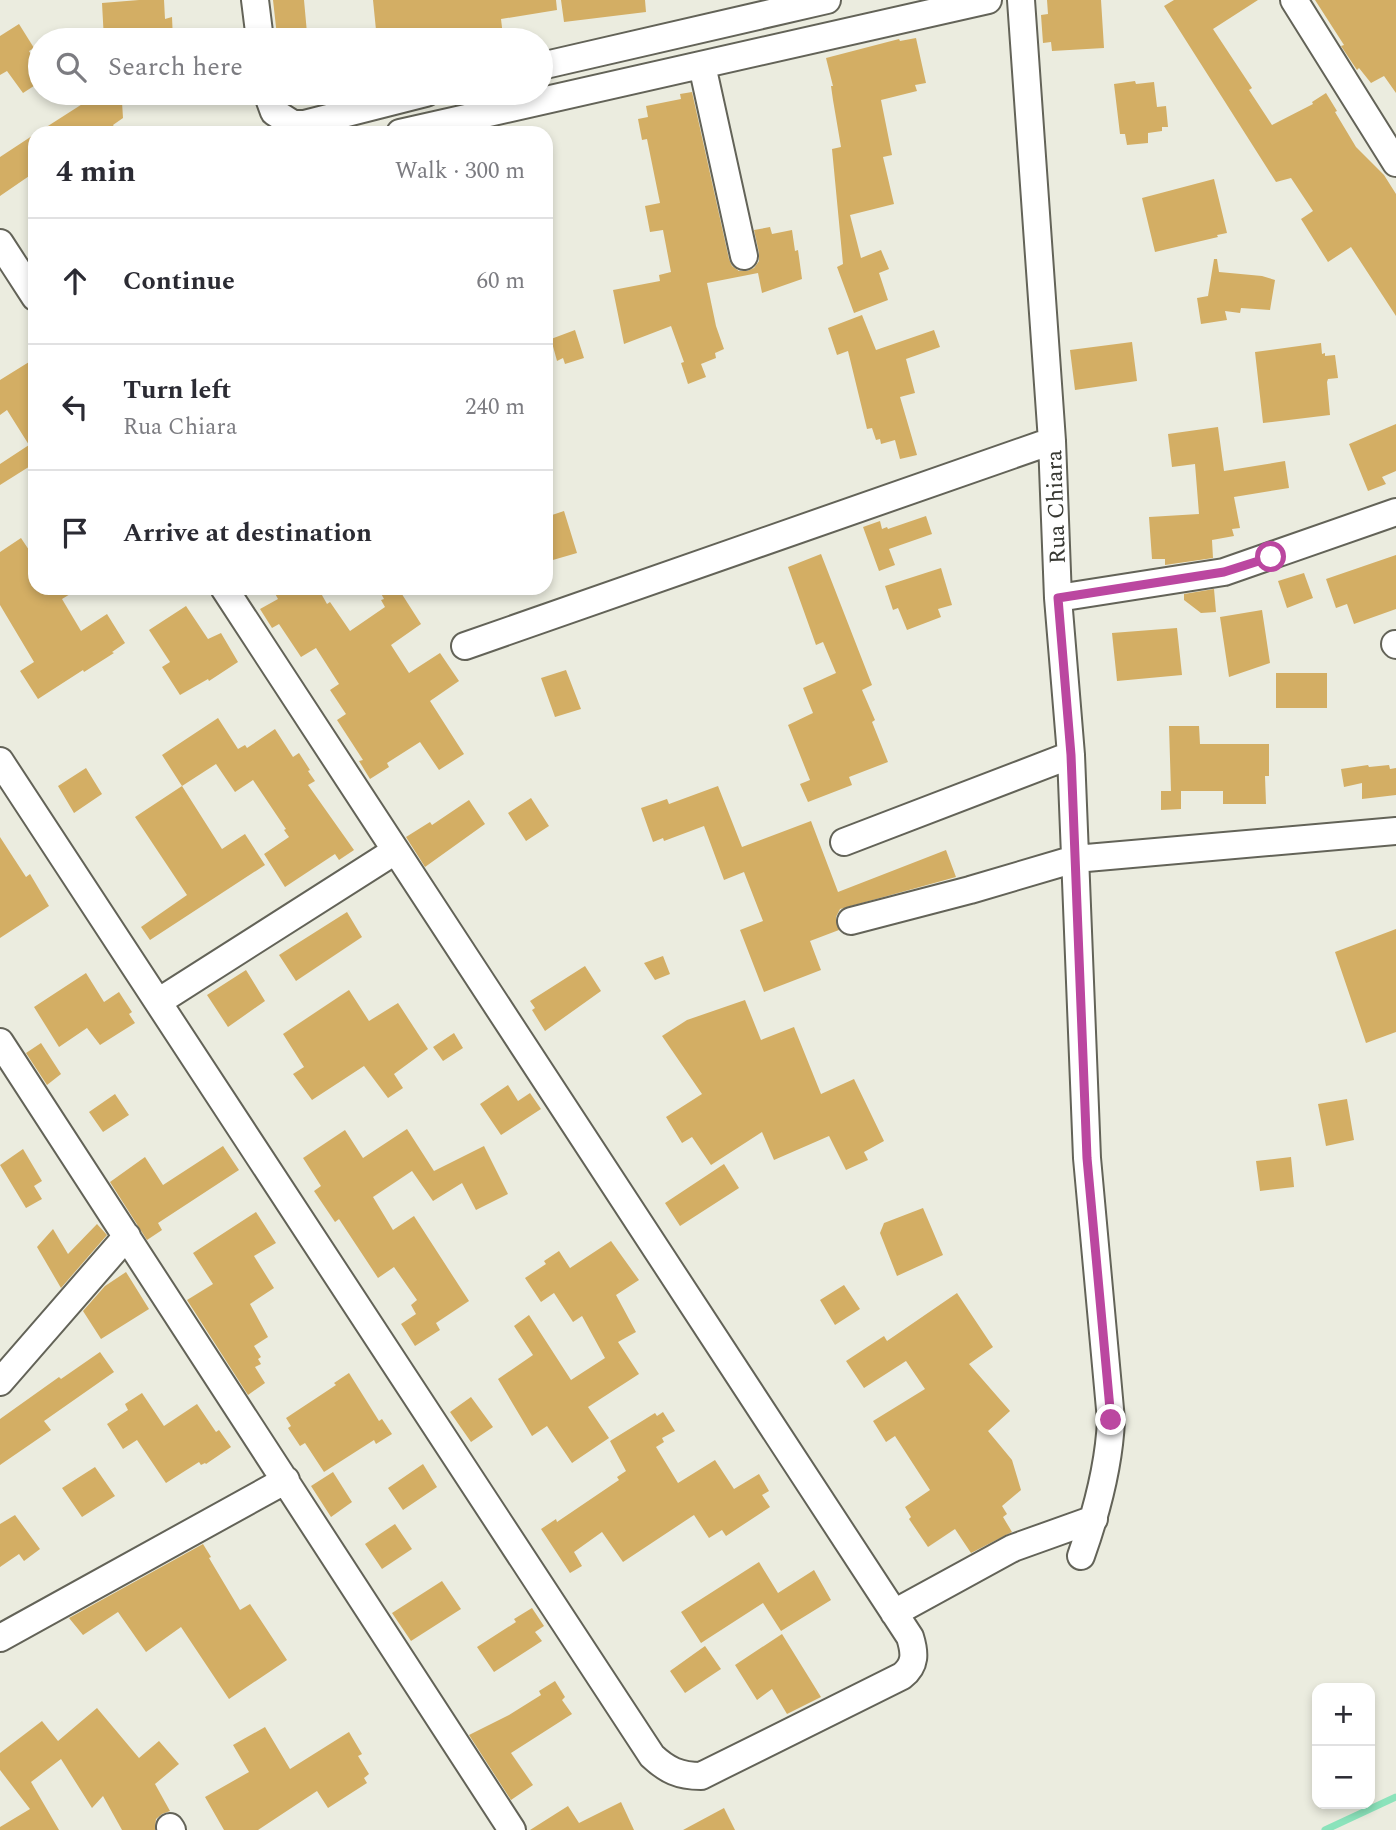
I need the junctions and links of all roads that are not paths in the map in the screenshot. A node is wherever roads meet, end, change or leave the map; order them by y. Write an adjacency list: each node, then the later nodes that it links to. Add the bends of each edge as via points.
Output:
1 (255, 0): 6 (street)
2 (827, 0): 7 (street)
3 (988, 0): 8 (street)
4 (1021, 0): 18 (street, Rua Chiara)
5 (1294, 0): 14 (street)
6 (258, 28)
7 (553, 63)
8 (702, 65): 9 (street); 16 (street)
9 (553, 99)
10 (271, 105): 11 (street, via 274,112 293,124)
11 (379, 105)
12 (529, 105): 13 (street)
13 (438, 126)
14 (1396, 163)
15 (0, 243): 17 (street)
16 (744, 256)
17 (28, 286)
18 (1052, 441): 21 (street, Rua Chiara); 22 (street)
19 (1396, 512): 21 (street, via 1224,572)
20 (229, 595): 27 (street)
21 (1058, 598): 23 (street, Rua Chiara)
22 (465, 646)
23 (1071, 755): 26 (street); 28 (street, Rua Chiara)
24 (0, 761): 30 (street)
25 (1396, 831): 28 (street)
26 (844, 842)
27 (394, 851): 30 (street); 37 (street)
28 (1075, 859): 29 (street); 35 (street, Rua Chiara, via 1087,1158 1111,1420 1110,1452)
29 (851, 921)
30 (158, 1002): 37 (street, via 644,1744 666,1770 701,1776 902,1676 913,1663 914,1652)
31 (0, 1042): 32 (street)
32 (127, 1236): 33 (street); 34 (street)
33 (0, 1382)
34 (286, 1480): 38 (street); 39 (street)
35 (1094, 1519): 36 (street, Rua Chiara); 37 (street, via 1013,1548)
36 (1081, 1556)
37 (894, 1613)
38 (0, 1638)
39 (512, 1830)

